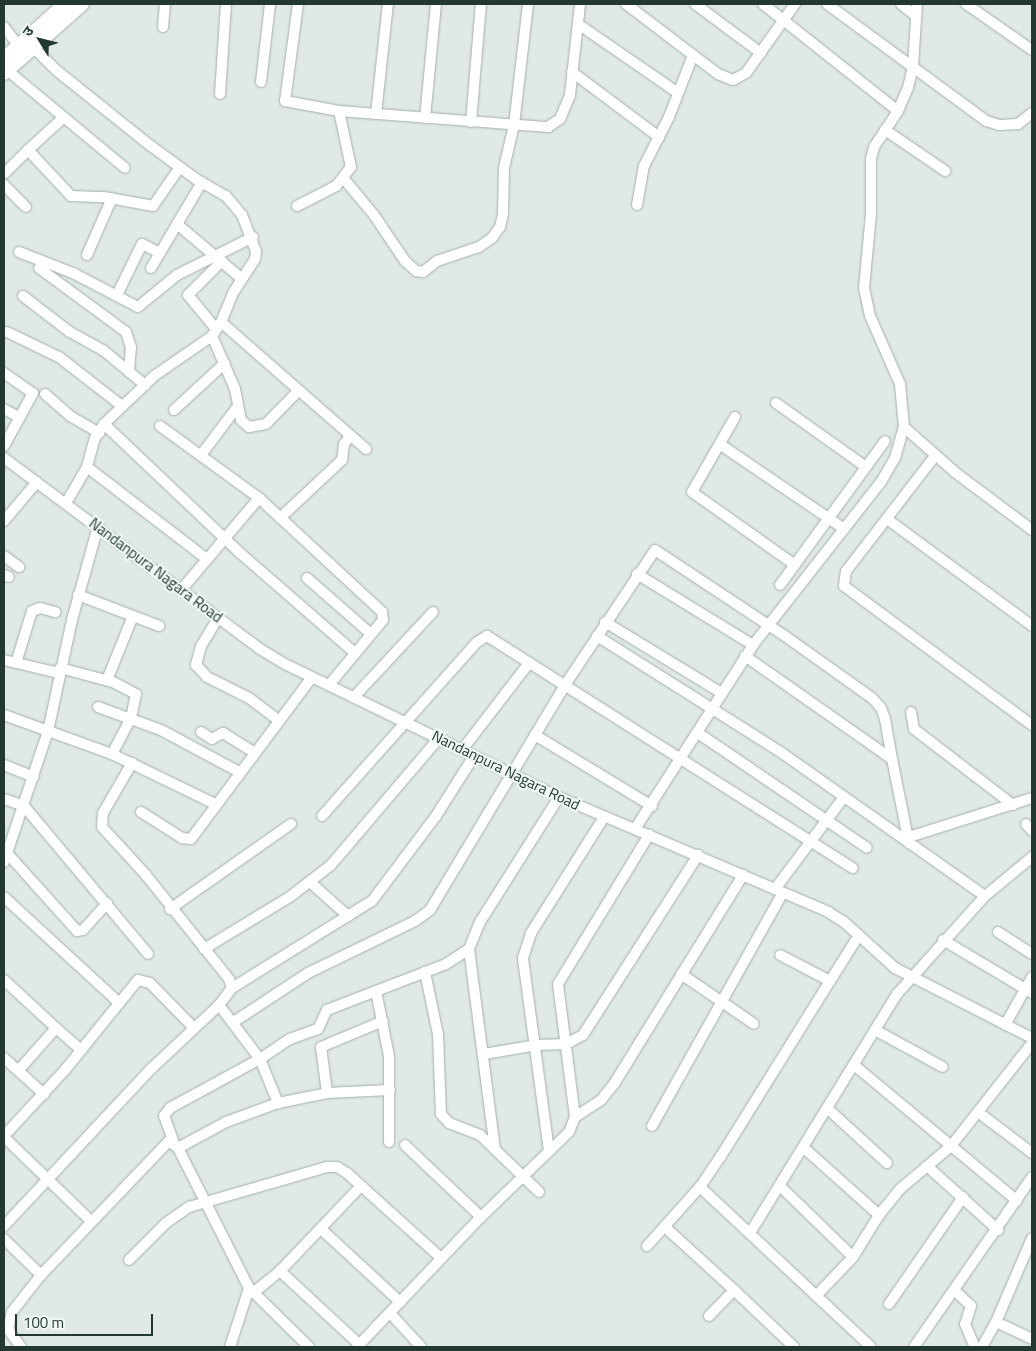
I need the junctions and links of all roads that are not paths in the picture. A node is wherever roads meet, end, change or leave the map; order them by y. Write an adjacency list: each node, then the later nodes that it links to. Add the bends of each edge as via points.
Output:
1 (65, 4): 25 (street)
2 (82, 4): 25 (street)
3 (165, 4): 24 (street)
4 (226, 4): 34 (street)
5 (270, 4): 32 (street)
6 (298, 4): 35 (street, via 286,101)
7 (388, 4): 38 (street)
8 (436, 4): 40 (street)
9 (481, 4): 41 (street)
10 (528, 4): 42 (street)
11 (580, 4): 22 (street)
12 (626, 4): 28 (street)
13 (695, 4): 27 (street)
14 (763, 4): 21 (street)
15 (795, 4): 21 (street)
16 (827, 4): 29 (street)
17 (901, 4): 20 (street)
18 (917, 4): 20 (street)
19 (966, 4): 26 (street)
20 (916, 16): 29 (street)
21 (783, 20): 27 (street); 36 (street)
22 (578, 24): 31 (street); 33 (street)
23 (4, 27): 25 (street)
24 (163, 27)
25 (25, 44): 30 (street); 46 (street)
26 (1032, 50)
27 (761, 53): 28 (street, via 746,73 733,80 718,74)
28 (692, 55): 33 (street)
29 (913, 66): 36 (street); 37 (street, via 986,121 1000,126 1018,124)
30 (5, 67): 39 (street)
31 (572, 72): 42 (street, via 570,95 560,119 548,127); 44 (street)
32 (261, 82)
33 (678, 93): 44 (street)
34 (220, 94)
35 (339, 111): 38 (street); 50 (street, via 351,158 351,167)
36 (898, 112): 43 (street)
37 (1032, 113)
38 (376, 114): 40 (street)
39 (63, 118): 45 (street); 47 (street)
40 (425, 118): 41 (street)
41 (471, 122): 42 (street)
42 (514, 125): 50 (street, via 504,168 500,227 479,247 446,257 423,272 416,271 405,261 374,215)
43 (886, 130): 48 (street); 85 (street, via 874,147 871,159 871,214 864,288 872,320 900,384)
44 (659, 137): 54 (street, via 644,166)
45 (28, 150): 49 (street); 53 (street, via 71,196)
46 (180, 167): 51 (street); 53 (street, via 153,206)
47 (125, 168)
48 (945, 171)
49 (4, 174)
50 (344, 179): 55 (street)
51 (202, 182): 57 (street); 58 (street, via 226,196)
52 (4, 185): 56 (street)
53 (112, 198): 61 (street)
54 (637, 205)
55 (297, 206)
56 (26, 207)
57 (177, 224): 60 (street); 62 (street)
58 (253, 237): 62 (street); 65 (street, via 255,259)
59 (19, 252): 67 (street, via 73,273)
60 (160, 253): 64 (street); 67 (street, via 142,244)
61 (87, 255)
62 (219, 258): 65 (street); 67 (street, via 165,283 140,306); 68 (street, via 188,295)
63 (39, 268): 71 (street, via 126,332 131,347)
64 (151, 268)
65 (242, 279): 68 (street)
66 (23, 296): 71 (street)
67 (117, 296)
68 (216, 329): 70 (street); 73 (street); 74 (street)
69 (7, 332): 77 (street, via 59,357)
70 (224, 363): 78 (street); 80 (street)
71 (129, 372): 73 (street)
72 (4, 373): 82 (street, via 33,393)
73 (145, 385): 77 (street)
74 (298, 391): 78 (street, via 266,424 254,429 241,420); 86 (street)
75 (45, 394): 84 (street, via 70,416)
76 (776, 403): 95 (street)
77 (122, 406): 84 (street)
78 (238, 406): 91 (street)
79 (4, 409): 82 (street)
80 (174, 410)
81 (735, 416): 88 (street)
82 (20, 418): 89 (street)
83 (160, 426): 91 (street)
84 (102, 428): 94 (street); 106 (street)
85 (904, 428): 92 (street); 104 (street, via 895,458 881,482)
86 (350, 436): 90 (street); 99 (street, via 344,444 342,460)
87 (885, 441): 95 (street)
88 (721, 445): 100 (street); 109 (street, via 692,492)
89 (4, 446)
90 (366, 449)
91 (201, 456): 97 (street)
92 (935, 456): 101 (street); 105 (street)
93 (4, 458): 96 (street, Nandanpura Nagara Road)
94 (87, 467): 98 (street); 108 (street)
95 (866, 467): 100 (street)
96 (37, 482): 98 (street, Nandanpura Nagara Road); 102 (street)
97 (259, 498): 99 (street); 106 (street)
98 (66, 503): 103 (street, Nandanpura Nagara Road)
99 (280, 518): 124 (street, via 339,576 382,612 383,620)
100 (829, 518): 104 (street); 109 (street)
101 (887, 519): 123 (street); 146 (street, via 846,571 844,586)
102 (4, 521)
103 (98, 526): 114 (street, Nandanpura Nagara Road); 115 (street)
104 (844, 529): 121 (street)
105 (1032, 530)
106 (224, 538): 108 (street); 127 (street)
107 (4, 556): 110 (street)
108 (207, 559): 114 (street)
109 (795, 565): 113 (street)
110 (19, 567)
111 (637, 574): 120 (street); 121 (street, via 651,552 659,551); 126 (street)
112 (307, 578): 124 (street)
113 (780, 585)
114 (181, 590): 119 (street, Nandanpura Nagara Road)
115 (78, 594): 118 (street); 132 (street)
116 (56, 612): 131 (street, via 40,608 32,611)
117 (434, 612): 138 (street)
118 (133, 616): 122 (street); 134 (street)
119 (218, 618): 133 (street, Nandanpura Nagara Road, via 260,648); 144 (street, via 201,646 196,665 207,676 249,698)
120 (606, 622): 125 (street); 137 (street)
121 (768, 625): 126 (street); 157 (street, via 882,708)
122 (159, 626)
123 (1032, 626)
124 (371, 634): 127 (street)
125 (597, 636): 136 (street); 140 (street)
126 (753, 645): 128 (street)
127 (355, 653): 135 (street)
128 (745, 656): 137 (street); 157 (street)
129 (4, 660): 131 (street)
130 (529, 662): 136 (street); 145 (street, via 492,637 482,637); 152 (street)
131 (16, 663): 132 (street)
132 (60, 671): 134 (street); 147 (street)
133 (312, 677): 135 (street, Nandanpura Nagara Road); 144 (street)
134 (107, 680): 143 (street, via 136,694)
135 (329, 685): 138 (street, Nandanpura Nagara Road)
136 (565, 685): 150 (street); 156 (street)
137 (722, 693): 140 (street)
138 (354, 697): 145 (street, Nandanpura Nagara Road)
139 (98, 707): 143 (street)
140 (713, 708): 149 (street); 164 (street)
141 (910, 712): 168 (street, via 914,729)
142 (4, 715): 147 (street)
143 (131, 718): 154 (street); 160 (street)
144 (278, 720): 153 (street)
145 (405, 721): 151 (street, Nandanpura Nagara Road); 172 (street, via 388,745)
146 (1032, 725)
147 (48, 731): 154 (street); 162 (street)
148 (202, 732): 153 (street, via 212,739 223,733)
149 (698, 733): 156 (street); 174 (street)
150 (535, 735): 161 (street); 170 (street)
151 (439, 738): 152 (street, Nandanpura Nagara Road); 186 (street, via 350,843)
152 (462, 750): 155 (street, Nandanpura Nagara Road)
153 (254, 752): 160 (street)
154 (112, 754): 158 (street)
155 (474, 756): 161 (street, Nandanpura Nagara Road); 192 (street, via 436,816 372,901)
156 (683, 757): 170 (street); 178 (street)
157 (892, 759): 179 (street)
158 (132, 762): 167 (street); 191 (street, via 103,813 102,827 146,875)
159 (4, 765): 162 (street)
160 (239, 772): 167 (street)
161 (511, 774): 163 (street, Nandanpura Nagara Road); 213 (street, via 430,910 415,921 308,973)
162 (34, 777): 169 (street)
163 (559, 797): 173 (street, Nandanpura Nagara Road); 197 (street, via 480,922)
164 (844, 797): 174 (street); 179 (street)
165 (1032, 798): 168 (street)
166 (4, 799): 169 (street)
167 (215, 804): 171 (street, via 195,835 188,840)
168 (1013, 805): 179 (street)
169 (24, 806): 183 (street); 190 (street)
170 (652, 806): 176 (street)
171 (141, 812)
172 (322, 816)
173 (604, 817): 176 (street, Nandanpura Nagara Road); 223 (street, via 525,945 523,958)
174 (826, 820): 178 (street); 180 (street)
175 (291, 824): 191 (street)
176 (634, 829): 177 (street, Nandanpura Nagara Road)
177 (649, 835): 181 (street, Nandanpura Nagara Road); 222 (street, via 561,977 557,991)
178 (811, 839): 184 (street); 187 (street)
179 (909, 840): 188 (street)
180 (867, 848)
181 (698, 855): 185 (street, Nandanpura Nagara Road); 222 (street, via 588,1029)
182 (1032, 857): 188 (street)
183 (5, 858): 190 (street, via 78,931 83,930)
184 (853, 868)
185 (743, 875): 187 (street, Nandanpura Nagara Road); 202 (street)
186 (311, 883): 192 (street); 196 (street)
187 (779, 891): 194 (street, Nandanpura Nagara Road, via 828,912); 211 (street)
188 (985, 896): 195 (street)
189 (4, 897): 210 (street)
190 (107, 903): 198 (street)
191 (170, 908): 196 (street)
192 (348, 916): 207 (street)
193 (998, 932): 199 (street)
194 (859, 935): 203 (street, Nandanpura Nagara Road, via 877,954); 206 (street)
195 (943, 940): 203 (street); 209 (street)
196 (204, 949): 207 (street, via 229,979)
197 (469, 949): 201 (street, via 458,958); 225 (street)
198 (148, 954)
199 (1032, 954)
200 (780, 955): 206 (street)
201 (425, 972): 208 (street); 244 (street, via 438,1034 441,1114 449,1124 471,1130)
202 (680, 974): 211 (street); 237 (street, via 614,1084 601,1100)
203 (910, 977): 216 (street, Nandanpura Nagara Road); 219 (street)
204 (1032, 977): 209 (street)
205 (4, 980): 218 (street)
206 (830, 982): 255 (street)
207 (232, 988): 212 (street)
208 (376, 991): 214 (street); 227 (street, via 327,1010 318,1029 290,1039)
209 (1029, 991): 216 (street)
210 (118, 1002): 217 (street, via 133,984 143,980); 224 (street)
211 (722, 1002): 215 (street); 238 (street)
212 (219, 1005): 213 (street); 217 (street)
213 (234, 1021): 227 (street)
214 (383, 1022): 231 (street); 232 (street, via 321,1047)
215 (754, 1024)
216 (1005, 1025): 220 (street, Nandanpura Nagara Road)
217 (193, 1027): 252 (street)
218 (56, 1028): 224 (street); 230 (street)
219 (875, 1030): 228 (street); 229 (street)
220 (1032, 1038)
221 (1032, 1043): 236 (street)
222 (566, 1044): 223 (street); 237 (street)
223 (537, 1045): 225 (street); 246 (street)
224 (81, 1050): 233 (street)
225 (484, 1054): 244 (street)
226 (4, 1058): 230 (street)
227 (260, 1059): 234 (street); 241 (street, via 170,1108 164,1116)
228 (854, 1065): 235 (street); 243 (street)
229 (943, 1067)
230 (18, 1071): 233 (street)
231 (390, 1090): 232 (street); 240 (street)
232 (327, 1093): 234 (street)
233 (44, 1094): 239 (street)
234 (278, 1103): 241 (street)
235 (828, 1109): 245 (street); 248 (street)
236 (978, 1112): 243 (street); 247 (street)
237 (575, 1117): 246 (street, via 569,1132)
238 (652, 1126)
239 (4, 1136): 252 (street)
240 (389, 1142)
241 (176, 1145): 258 (street); 262 (street, via 168,1141 163,1144)
242 (405, 1145): 261 (street)
243 (950, 1146): 249 (street); 259 (street)
244 (495, 1148): 250 (street)
245 (804, 1148): 254 (street); 260 (street)
246 (549, 1151): 250 (street)
247 (1032, 1153)
248 (887, 1163)
249 (927, 1166): 257 (street); 260 (street, via 900,1189)
250 (522, 1177): 256 (street); 261 (street)
251 (1032, 1177): 259 (street)
252 (48, 1180): 262 (street); 263 (street)
253 (361, 1186): 258 (street, via 337,1167 327,1167); 265 (street); 272 (street)
254 (780, 1186): 267 (street); 271 (street)
255 (700, 1187): 264 (street); 267 (street)
256 (539, 1192)
257 (963, 1197): 266 (street); 281 (street)
258 (207, 1200): 273 (street, via 177,1214); 278 (street)
259 (1017, 1201): 266 (street)
260 (879, 1215): 271 (street)
261 (480, 1217): 272 (street)
262 (91, 1221): 275 (street)
263 (4, 1226)
264 (666, 1226): 270 (street); 276 (street)
265 (321, 1229): 274 (street); 280 (street)
266 (998, 1230): 277 (street)
267 (750, 1233): 279 (street)
268 (4, 1239): 275 (street)
269 (1031, 1244): 285 (street)
270 (647, 1246)
271 (853, 1257): 279 (street)
272 (441, 1258): 280 (street)
273 (129, 1260)
274 (280, 1271): 278 (street); 287 (street)
275 (41, 1275): 284 (street)
276 (734, 1290): 283 (street); 292 (street)
277 (954, 1290): 294 (street); 295 (street, via 971,1306 964,1324)
278 (251, 1291): 289 (street); 290 (street)
279 (816, 1295): 293 (street)
280 (400, 1302): 282 (street)
281 (889, 1304)
282 (390, 1313): 287 (street); 291 (street)
283 (708, 1316)
284 (6, 1322): 288 (street)
285 (996, 1322): 286 (street); 296 (street)
286 (1032, 1339)
287 (358, 1346)
288 (20, 1347)
289 (230, 1347)
290 (309, 1347)
291 (421, 1347)
292 (794, 1347)
293 (871, 1347)
294 (914, 1347)
295 (975, 1347)
296 (982, 1347)

